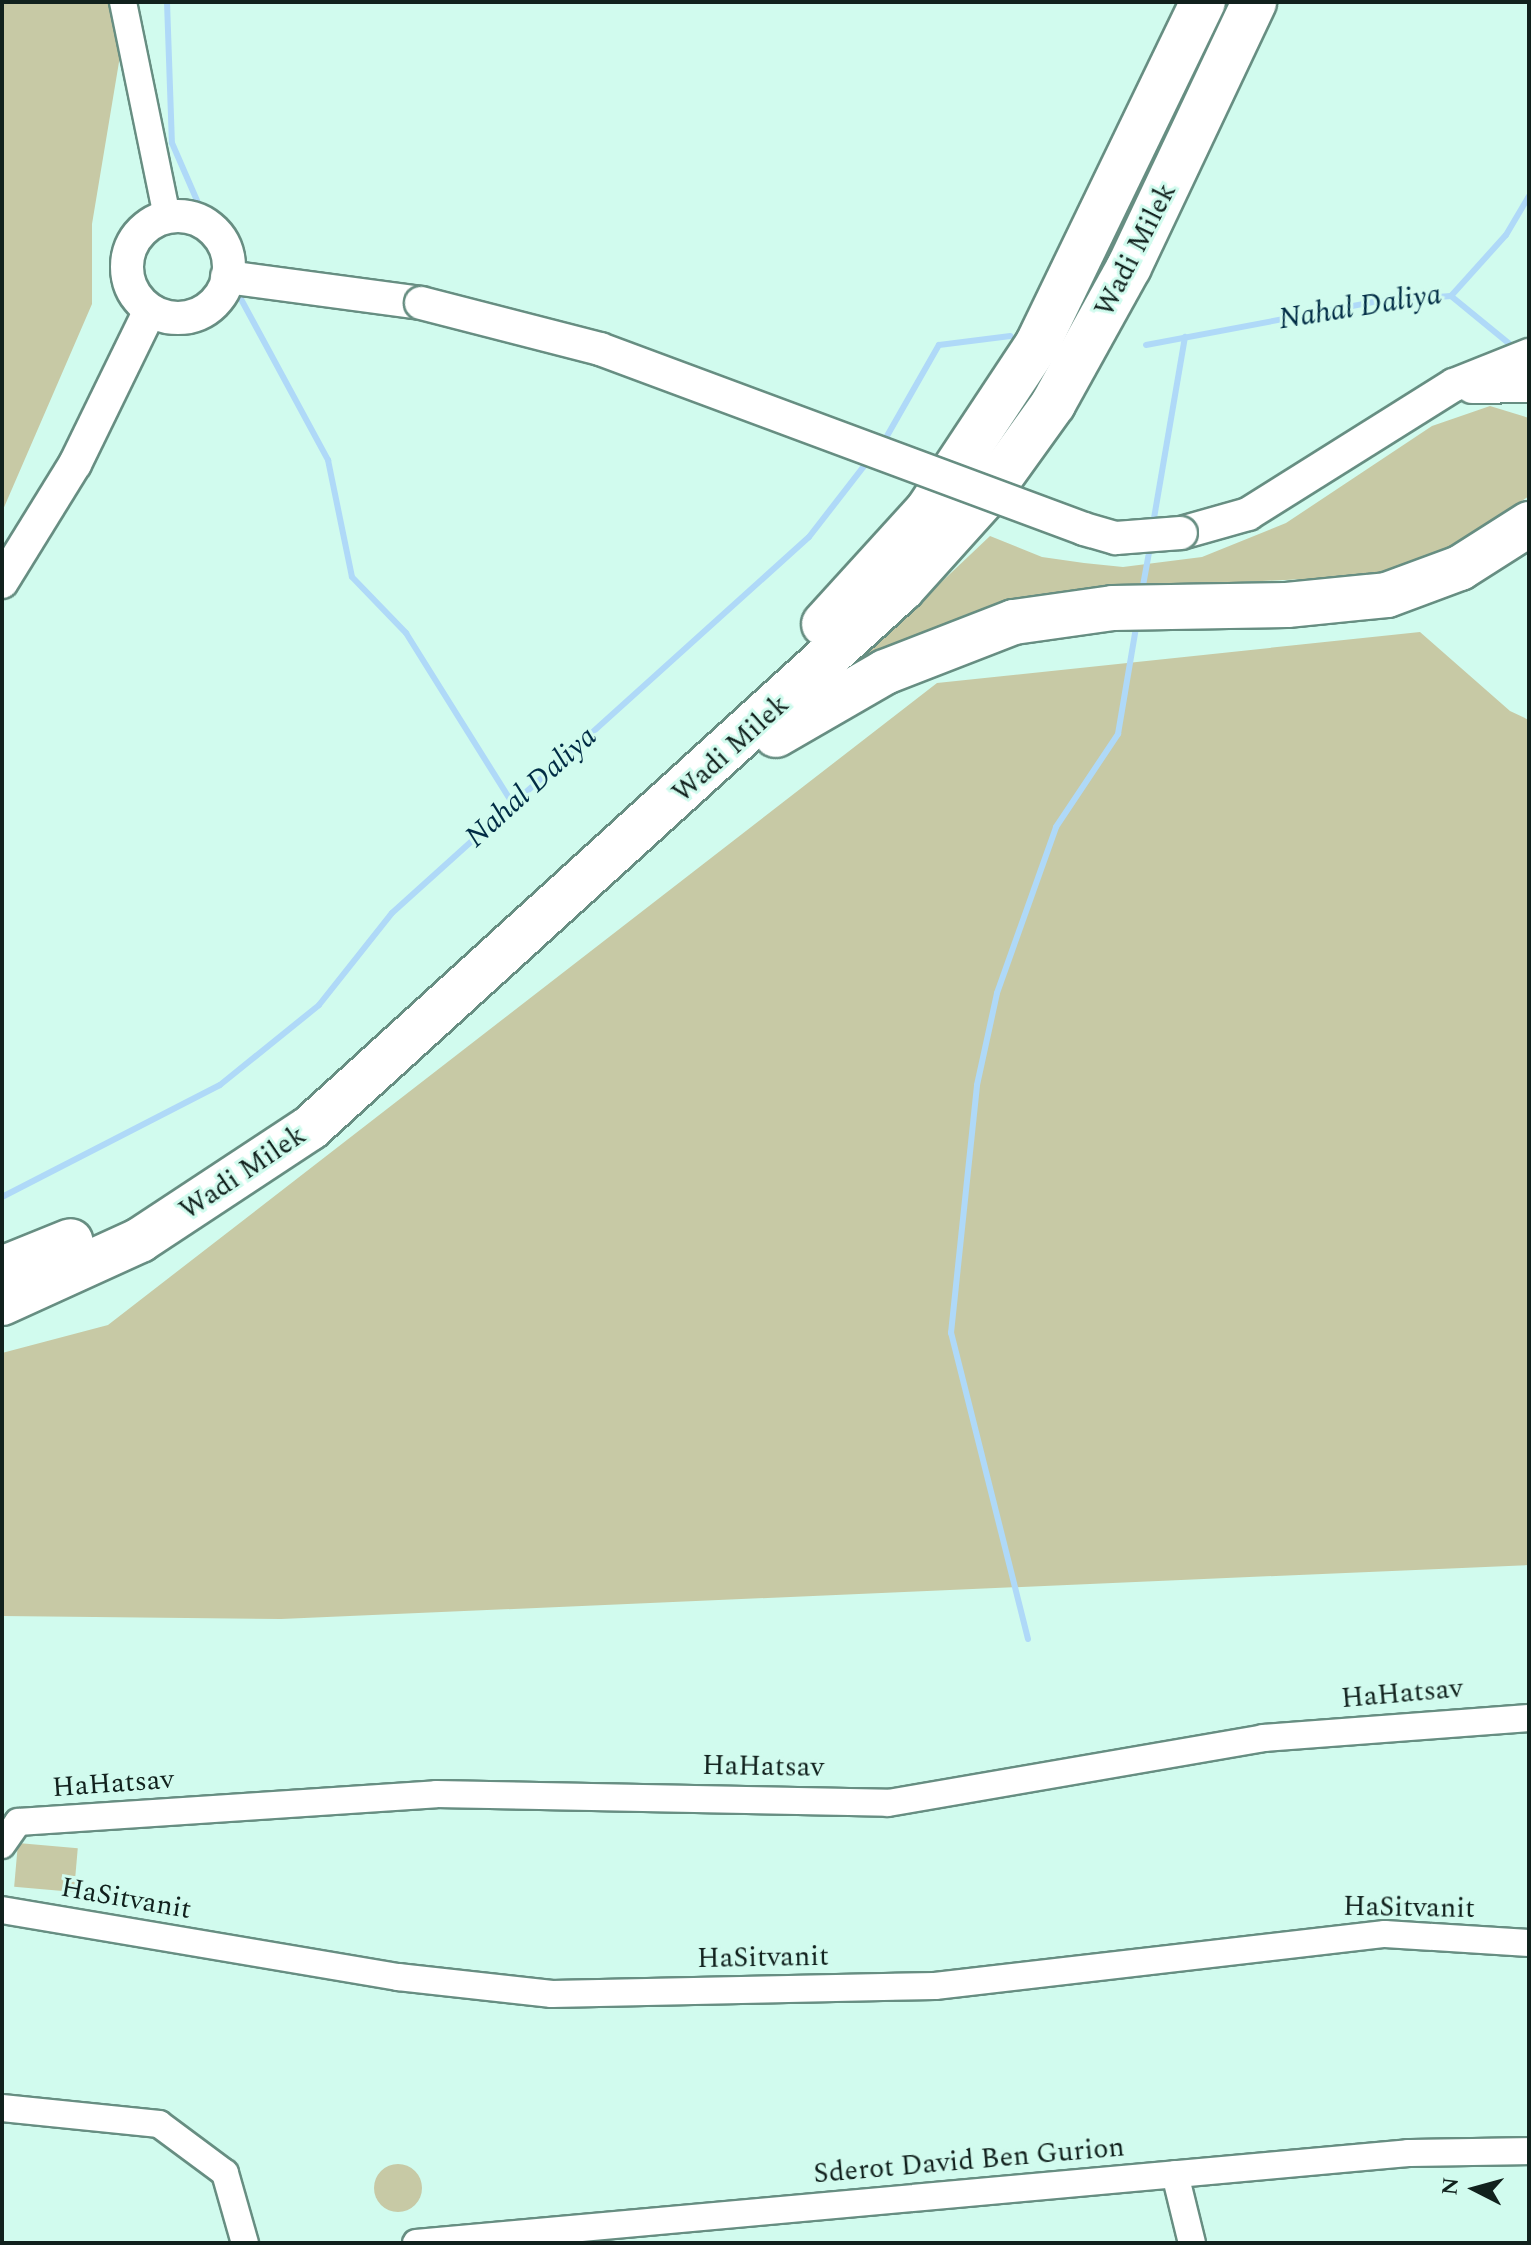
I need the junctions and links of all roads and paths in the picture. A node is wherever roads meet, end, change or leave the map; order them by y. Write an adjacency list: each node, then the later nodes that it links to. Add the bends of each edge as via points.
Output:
1 (123, 2): 4 (street)
2 (1203, 2): 13 (highway, Wadi Milek, via 1038,343 959,469 842,608 292,1105 126,1214)
3 (1254, 2): 12 (highway, Wadi Milek, via 1103,319 992,489 863,628)
4 (167, 217): 5 (street, via 184,216 213,230); 6 (street, via 138,235 127,266 133,291)
5 (227, 277): 6 (street, via 198,314); 9 (street, bridge, via 421,303 600,349 1116,538 1181,533 1248,514)
6 (150, 310): 11 (street, via 75,464)
7 (1529, 355): 9 (street)
8 (1529, 386): 9 (street, via 1472,387)
9 (1428, 403)
10 (1529, 524): 12 (highway, via 1460,568 1387,595 1067,611 972,634 801,719)
11 (2, 582)
12 (608, 861): 14 (highway, Wadi Milek, via 310,1128 140,1240)
13 (2, 1269)
14 (2, 1303)
15 (1529, 1718): 16 (street, HaHatsav, via 1263,1738 888,1803 436,1794 18,1822)
16 (2, 1845)
17 (2, 1910): 18 (street, HaSitvanit, via 398,1977 552,1994 935,1986 1202,1950 1385,1934)
18 (1529, 1943)
19 (2, 2108): 22 (street, via 159,2124 225,2173)
20 (1529, 2151): 21 (street, Sderot David Ben Gurion, via 1408,2153)
21 (1175, 2174): 23 (street, Sderot David Ben Gurion); 24 (street)
22 (245, 2243)
23 (416, 2243)
24 (1192, 2243)

